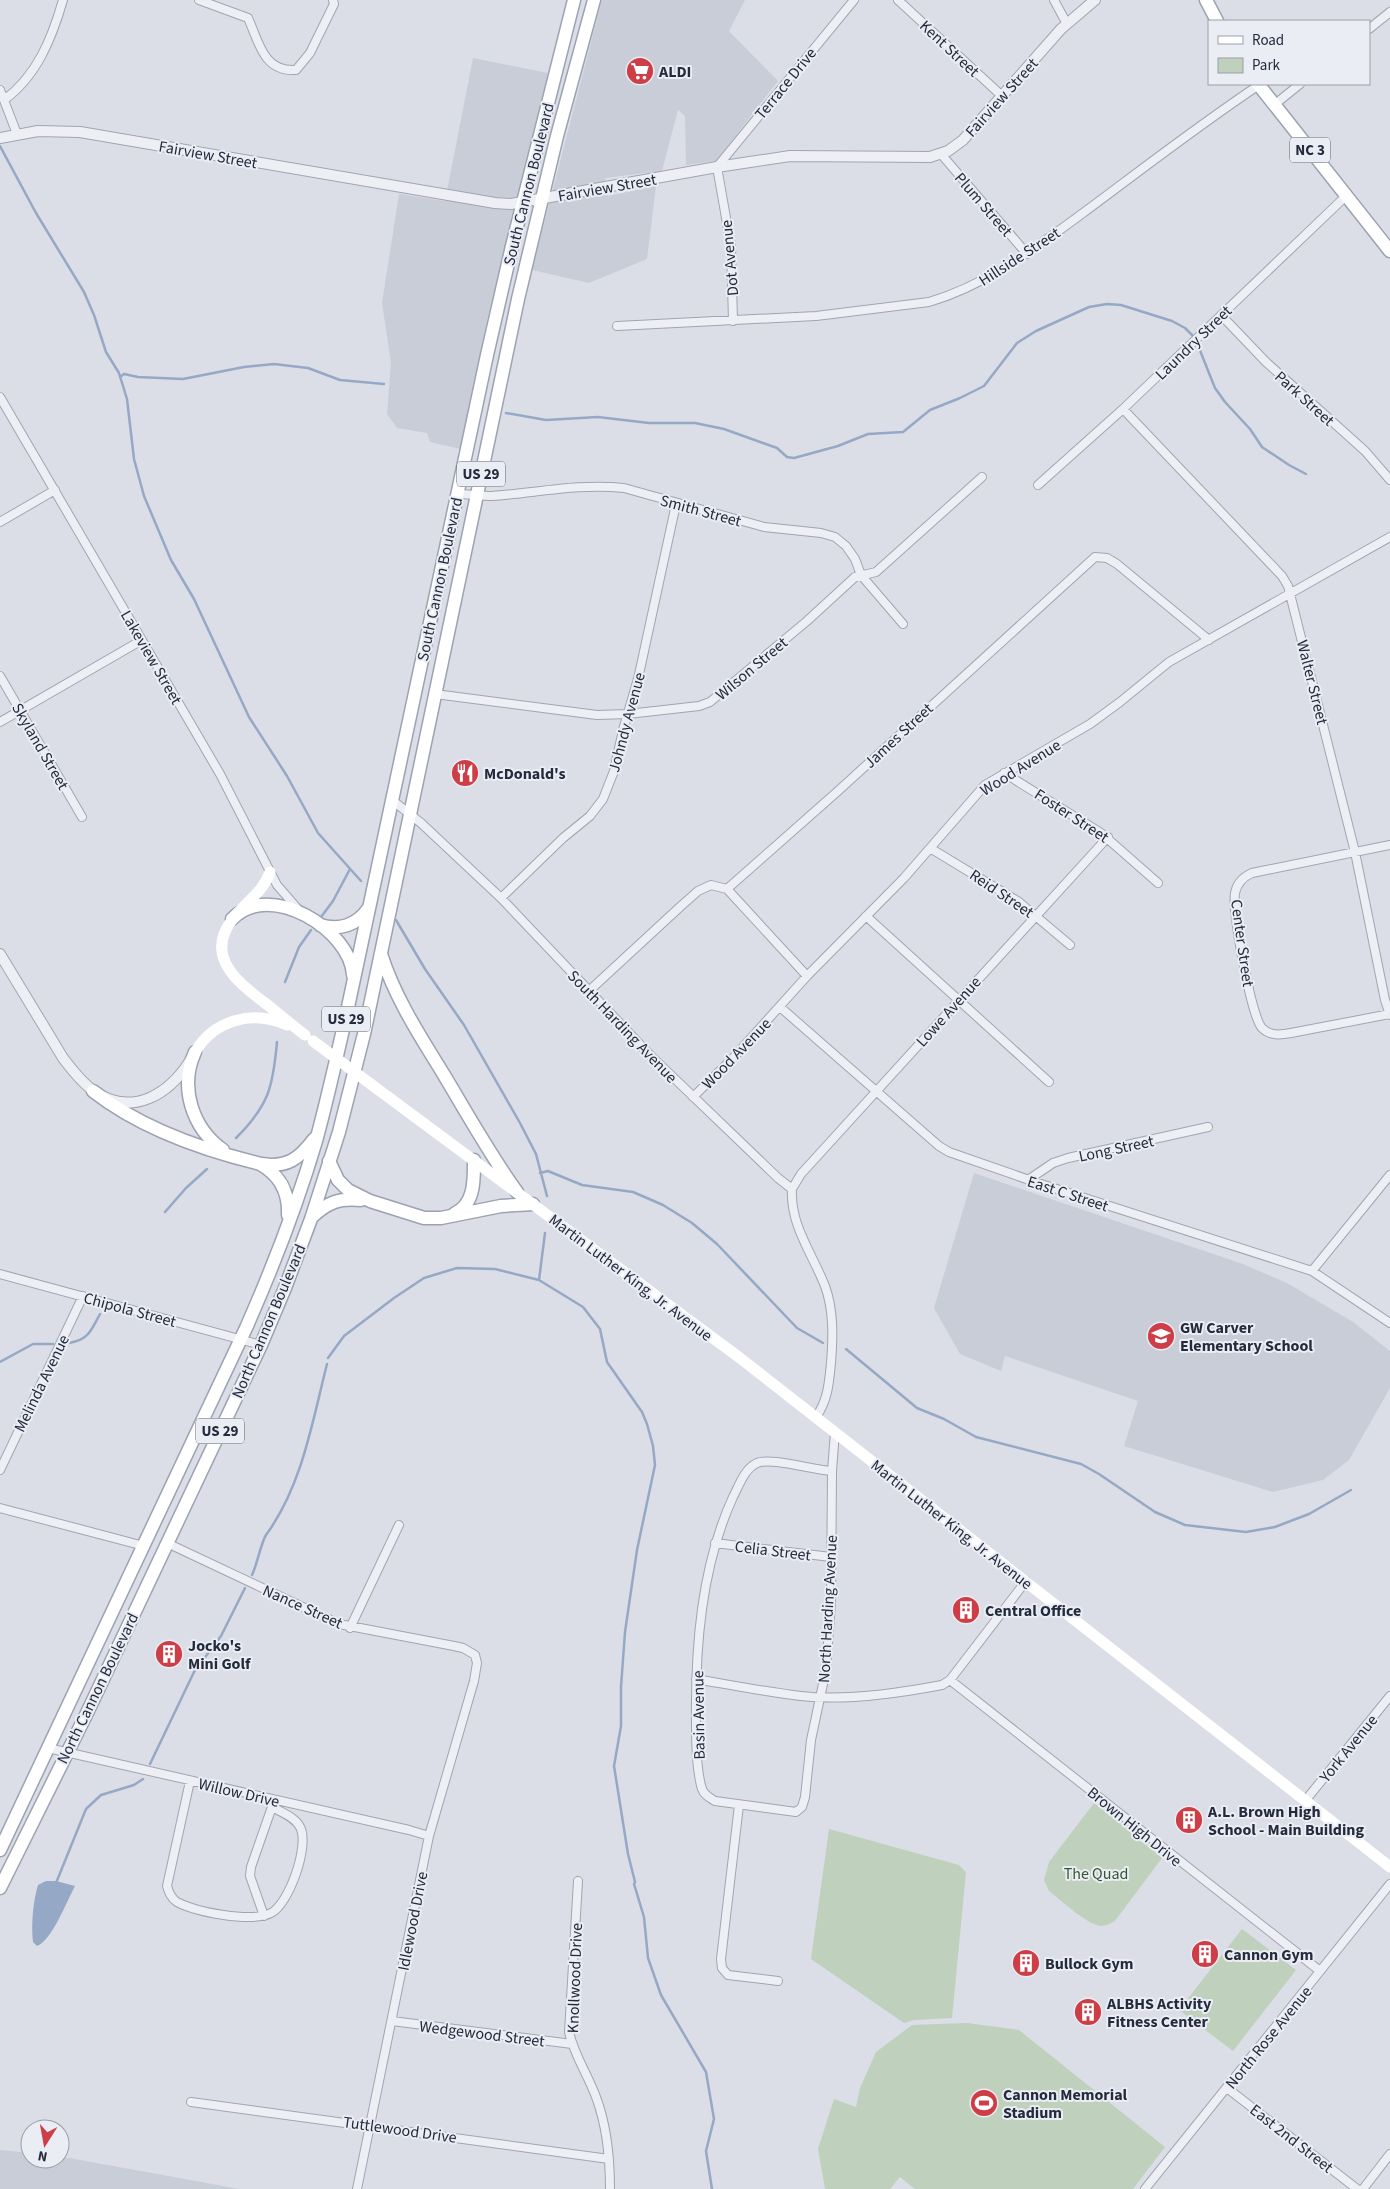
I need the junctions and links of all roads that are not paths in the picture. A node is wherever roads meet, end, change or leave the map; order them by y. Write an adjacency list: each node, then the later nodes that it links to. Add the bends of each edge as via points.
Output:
1 (63, 0): 19 (street, via 54,30 40,59)
2 (199, 0): 3 (street, via 248,18 263,54 272,65 284,70 296,70 310,53 334,4)
3 (333, 0)
4 (574, 0): 27 (main road, South Cannon Boulevard / US 29)
5 (594, 0): 26 (main road, South Cannon Boulevard / US 29)
6 (854, 0): 24 (street, Terrace Drive)
7 (898, 0): 18 (street, Kent Street)
8 (1054, 0): 13 (street)
9 (1095, 0): 13 (street, Fairview Street)
10 (1206, 0): 12 (main road)
11 (1390, 12): 14 (street)
12 (1216, 20)
13 (1067, 24): 18 (street, Fairview Street)
14 (1370, 28)
15 (1258, 85): 20 (main road, NC 3); 29 (street, Hillside Street)
16 (1299, 85): 20 (street)
17 (0, 90): 19 (street)
18 (1002, 96): 23 (street, Fairview Street, via 963,140)
19 (4, 100): 21 (street)
20 (1274, 105): 25 (main road, NC 3)
21 (17, 134): 22 (street, Fairview Street); 27 (street, Fairview Street, via 53,130 80,132 495,203)
22 (1, 138)
23 (940, 154): 24 (street, Fairview Street, via 904,158 802,156); 29 (street, Plum Street)
24 (716, 166): 26 (street, Fairview Street); 31 (street, Dot Avenue, via 731,246)
25 (1346, 196): 28 (main road, NC 3); 30 (street, Laundry Street)
26 (541, 199): 27 (street, Fairview Street); 40 (main road, South Cannon Boulevard / US 29)
27 (523, 202): 39 (main road, South Cannon Boulevard / US 29)
28 (1390, 251)
29 (1027, 254): 31 (street, Hillside Street, via 971,286 929,302 816,316)
30 (1221, 315): 34 (street, Laundry Street); 36 (street, Park Street, via 1266,362 1365,451)
31 (733, 321): 32 (street, Hillside Street)
32 (616, 326)
33 (0, 397): 38 (street, Lakeview Street)
34 (1123, 409): 37 (street, Laundry Street); 45 (street, Walter Street, via 1282,576)
35 (982, 477): 44 (street, Wilson Street, via 876,572)
36 (1390, 480)
37 (1038, 485)
38 (55, 490): 42 (street); 47 (street, Lakeview Street)
39 (457, 494): 40 (street, Smith Street); 55 (main road, South Cannon Boulevard / US 29)
40 (477, 495): 41 (street, Smith Street, via 608,486); 50 (main road, South Cannon Boulevard / US 29)
41 (676, 504): 44 (street, Smith Street, via 764,527 835,537 855,559); 52 (street, Johndy Avenue)
42 (0, 522)
43 (1390, 537): 45 (street, Wood Avenue)
44 (861, 575): 46 (street, Smith Street); 52 (street, Wilson Street, via 842,587 715,699 699,706)
45 (1290, 592): 48 (street, Wood Avenue); 61 (street, Walter Street)
46 (903, 624)
47 (142, 640): 51 (street); 62 (street, Lakeview Street, via 220,774)
48 (1209, 640): 54 (street, Wood Avenue, via 1169,662 1090,724); 64 (street, James Street, via 1117,564 1107,558 1095,557)
49 (0, 676): 51 (street, Skyland Street)
50 (435, 694): 52 (street, Wilson Street, via 597,715); 56 (main road, South Cannon Boulevard / US 29)
51 (20, 710): 53 (street); 57 (street, Skyland Street)
52 (628, 714): 65 (street, Johndy Avenue, via 614,772 603,799 590,816)
53 (0, 722)
54 (1004, 772): 58 (street, Foster Street); 60 (street, Wood Avenue, via 977,792)
55 (392, 800): 56 (street, South Harding Avenue); 66 (main road, South Cannon Boulevard / US 29)
56 (409, 814): 65 (street, South Harding Avenue); 73 (main road, South Cannon Boulevard / US 29)
57 (82, 817)
58 (1108, 837): 63 (street, Foster Street); 69 (street, Lowe Avenue)
59 (1390, 845): 61 (street, Center Street)
60 (930, 848): 68 (street, Wood Avenue); 69 (street, Reid Street, via 1019,902)
61 (1355, 852): 80 (street, Walter Street); 80 (street, Center Street, via 1244,876 1235,893 1241,949 1255,1014 1261,1026 1278,1035)
62 (270, 872): 67 (street, Lakeview Street, via 285,896); 70 (main road, via 262,888)
63 (1158, 883)
64 (726, 889): 75 (street); 77 (street, via 711,885 698,891)
65 (501, 898): 77 (street, South Harding Avenue)
66 (370, 906): 71 (main road, via 349,925 332,928); 76 (main road, South Cannon Boulevard / US 29)
67 (306, 916): 70 (main road, via 288,906 270,903 247,908); 71 (main road)
68 (866, 916): 75 (street, Wood Avenue); 78 (street)
69 (1036, 916): 72 (street, Reid Street); 78 (street, Lowe Avenue)
70 (232, 919): 81 (main road, via 222,946 228,969 242,986)
71 (318, 924): 76 (main road, via 348,956 353,969)
72 (1070, 945)
73 (381, 951): 91 (main road, North Cannon Boulevard / US 29, via 364,1034); 96 (main road, via 390,981 404,1009)
74 (0, 954): 84 (street, via 63,1058)
75 (808, 976): 79 (street, Wood Avenue)
76 (352, 990): 88 (main road, South Cannon Boulevard / US 29)
77 (590, 990): 86 (street, South Harding Avenue)
78 (959, 999): 83 (street); 85 (street, Lowe Avenue)
79 (780, 1007): 85 (street, East C Street); 86 (street, Wood Avenue)
80 (1390, 1014)
81 (309, 1038): 82 (main road, via 274,1020 245,1018 218,1028); 90 (main road, bridge)
82 (195, 1052): 84 (street, via 175,1081 150,1098 126,1101); 89 (main road, via 188,1086 192,1111 207,1136)
83 (1049, 1082)
84 (93, 1091): 89 (main road, via 141,1122)
85 (875, 1092): 94 (street, East C Street, via 949,1152); 95 (street, Lowe Avenue, via 801,1174)
86 (693, 1097): 95 (street, South Harding Avenue)
87 (1208, 1127): 94 (street, Long Street, via 1068,1158 1042,1169)
88 (318, 1131): 92 (main road, via 304,1150 289,1162 273,1165); 101 (main road, North Cannon Boulevard / US 29)
89 (231, 1155): 92 (main road)
90 (474, 1160): 96 (main road); 99 (main road, via 474,1184 469,1200)
91 (329, 1161): 97 (main road, via 342,1185); 100 (main road, North Cannon Boulevard / US 29)
92 (253, 1162): 101 (main road, via 270,1170 285,1189 288,1207)
93 (1390, 1175): 102 (street)
94 (1028, 1180): 102 (street, East C Street)
95 (792, 1189): 108 (street, via 795,1220 825,1288 832,1316 829,1387)
96 (517, 1192): 98 (main road, Martin Luther King, Jr. Avenue)
97 (370, 1200): 99 (main road, via 424,1218); 100 (main road, via 337,1200)
98 (533, 1204): 99 (main road, via 501,1206); 108 (main road, Martin Luther King, Jr. Avenue)
99 (449, 1216)
100 (311, 1219): 107 (main road, North Cannon Boulevard / US 29)
101 (284, 1234): 106 (main road, North Cannon Boulevard / US 29)
102 (1312, 1271): 105 (street, East C Street)
103 (0, 1274): 104 (street, Chipola Street)
104 (83, 1296): 106 (street, Chipola Street); 110 (street, Melinda Avenue)
105 (1390, 1323)
106 (242, 1339): 107 (street, Chipola Street); 116 (main road, North Cannon Boulevard / US 29)
107 (260, 1344): 115 (main road, North Cannon Boulevard / US 29)
108 (816, 1417): 109 (main road, Martin Luther King, Jr. Avenue)
109 (835, 1432): 111 (street, North Harding Avenue); 118 (main road, Martin Luther King, Jr. Avenue)
110 (0, 1470)
111 (832, 1471): 114 (street, Basin Avenue, via 773,1461 756,1464 740,1483); 117 (street, North Harding Avenue)
112 (0, 1508): 116 (street)
113 (399, 1525): 119 (street)
114 (715, 1542): 117 (street, Celia Street); 121 (street, Basin Avenue, via 703,1603)
115 (167, 1543): 119 (street, Nance Street); 126 (main road, North Cannon Boulevard / US 29)
116 (144, 1546): 125 (main road, North Cannon Boulevard / US 29)
117 (831, 1557): 124 (street, North Harding Avenue, via 831,1602)
118 (1026, 1581): 122 (street); 128 (main road, Martin Luther King, Jr. Avenue)
119 (350, 1628): 120 (street, Nance Street, via 454,1646)
120 (475, 1655): 132 (street, Idlewood Drive, via 474,1681)
121 (696, 1679): 124 (street); 130 (street, Basin Avenue, via 696,1745 702,1789 715,1801)
122 (950, 1680): 124 (street, via 925,1689); 139 (street, Brown High Drive)
123 (1390, 1696): 128 (street, York Avenue)
124 (821, 1697): 131 (street, North Harding Avenue, via 811,1740 805,1797 802,1807)
125 (48, 1748): 126 (street, Willow Drive); 133 (main road, North Cannon Boulevard / US 29)
126 (66, 1753): 127 (street, Willow Drive); 137 (main road, North Cannon Boulevard / US 29)
127 (190, 1781): 129 (street, Willow Drive); 138 (street, via 168,1878 170,1895 176,1901 218,1913)
128 (1305, 1801): 134 (main road, Martin Luther King, Jr. Avenue)
129 (273, 1804): 132 (street, Willow Drive); 138 (street, via 250,1876); 138 (street, via 294,1820 303,1834 292,1882 278,1907)
130 (739, 1805): 131 (street, Basin Avenue); 140 (street, via 722,1968 728,1975)
131 (796, 1812)
132 (429, 1836): 141 (street, Idlewood Drive)
133 (0, 1850)
134 (1390, 1867)
135 (578, 1881): 142 (street, Knollwood Drive, via 569,2032)
136 (1390, 1884): 139 (street, North Rose Avenue)
137 (0, 1888)
138 (264, 1916)
139 (1320, 1971): 143 (street, North Rose Avenue)
140 (778, 1982)
141 (392, 2021): 142 (street, Wedgewood Street); 145 (street, Idlewood Drive)
142 (572, 2044): 147 (street, Knollwood Drive, via 596,2096 605,2126)
143 (1227, 2088): 150 (street, North Rose Avenue); 151 (street, East 2nd Street)
144 (191, 2102): 145 (street, Tuttlewood Drive)
145 (371, 2125): 147 (street, Tuttlewood Drive); 148 (street, Idlewood Drive)
146 (1390, 2154): 152 (street)
147 (609, 2159): 149 (street, Knollwood Drive)
148 (357, 2189)
149 (610, 2189)
150 (1145, 2189)
151 (1357, 2189)
152 (1363, 2189)

